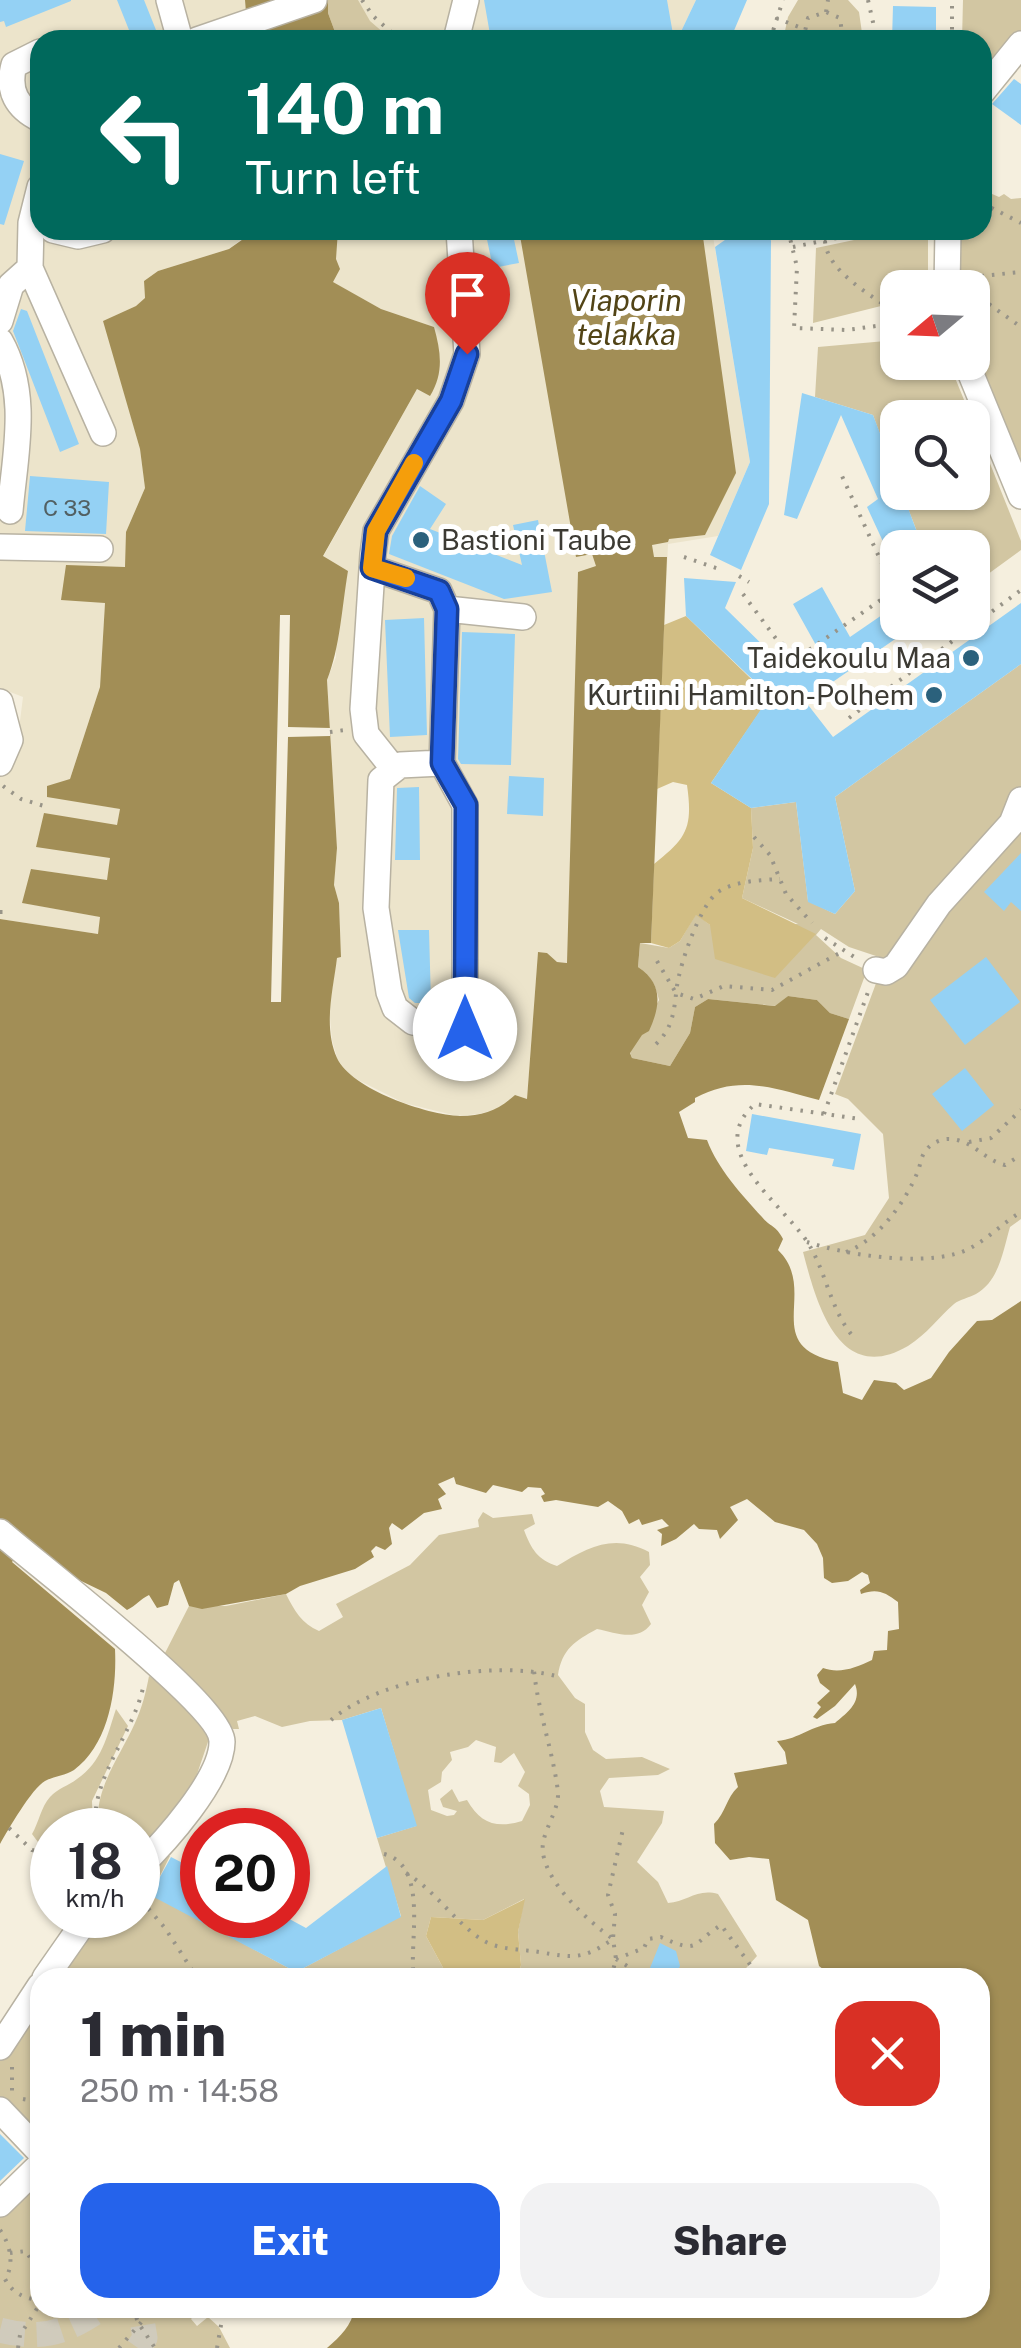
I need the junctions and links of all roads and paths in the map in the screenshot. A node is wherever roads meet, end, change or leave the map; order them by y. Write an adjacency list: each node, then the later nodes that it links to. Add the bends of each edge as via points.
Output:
1 (169, 0): 11 (lane)
2 (314, 0): 12 (lane)
3 (362, 0): 13 (path)
4 (466, 0): 14 (lane)
5 (782, 0): 10 (path)
6 (828, 0): 9 (path)
7 (868, 0): 18 (path)
8 (952, 0): 19 (path)
9 (826, 12): 16 (path, via 808,18); 17 (path, via 840,18)
10 (776, 18): 15 (path); 16 (path)
11 (177, 30)
12 (224, 30)
13 (389, 30)
14 (458, 30)
15 (773, 30)
16 (804, 30)
17 (843, 30)
18 (875, 30)
19 (952, 30)
20 (1021, 44): 22 (lane)
21 (30, 57): 23 (lane, via 14,65 10,80)
22 (992, 80)
23 (30, 115)
24 (992, 208): 25 (path)
25 (1021, 224)
26 (37, 240): 33 (lane)
27 (460, 240): 51 (lane, via 467,354 451,401 376,531)
28 (790, 240): 32 (path)
29 (830, 240): 31 (path)
30 (948, 240): 34 (lane)
31 (825, 241): 32 (path); 37 (path, via 833,263)
32 (792, 247): 40 (path, via 794,328)
33 (30, 268): 39 (lane, via 11,284); 44 (lane)
34 (947, 270)
35 (1021, 272): 36 (path)
36 (990, 277)
37 (880, 300)
38 (990, 305): 41 (path)
39 (0, 321)
40 (880, 325)
41 (1021, 327)
42 (0, 341): 47 (lane, via 13,364 20,404)
43 (973, 380): 46 (lane)
44 (103, 433)
45 (842, 476): 56 (path, via 890,581 882,599 796,653 777,640)
46 (1021, 496)
47 (10, 512)
48 (0, 547): 49 (lane)
49 (100, 549)
50 (684, 556): 52 (path)
51 (372, 568): 57 (lane, via 439,591); 63 (lane, via 363,708 366,734)
52 (720, 569)
53 (739, 576): 54 (path)
54 (749, 582)
55 (1021, 590): 60 (path)
56 (743, 594)
57 (447, 609): 58 (lane); 62 (lane)
58 (523, 617)
59 (0, 702): 61 (lane, via 10,740)
60 (849, 718)
61 (0, 763)
62 (442, 763): 63 (lane); 63 (lane, via 466,805 465,1029 414,1022 395,1008 389,992 376,908 379,791)
63 (393, 768)
64 (0, 783): 66 (path)
65 (1021, 800): 73 (lane, via 1012,822 896,966)
66 (44, 806)
67 (754, 837): 68 (path)
68 (780, 879): 69 (path); 74 (path, via 737,885 706,905)
69 (812, 923)
70 (825, 938): 71 (path)
71 (842, 951): 73 (path); 74 (path, via 772,990 724,986 694,999)
72 (657, 961): 74 (path)
73 (876, 970): 77 (path)
74 (676, 993): 75 (path, via 668,1033)
75 (656, 1044)
76 (1021, 1110): 79 (path, via 992,1138)
77 (824, 1114): 78 (path); 82 (path, via 755,1104 737,1126 742,1162)
78 (860, 1119)
79 (968, 1142): 80 (path, via 995,1162); 83 (path, via 945,1139 926,1150 876,1236)
80 (1021, 1155)
81 (1021, 1212): 83 (path, via 956,1254 877,1258)
82 (807, 1242): 83 (path); 84 (path)
83 (846, 1252)
84 (851, 1334)
85 (0, 1532): 86 (lane)
86 (152, 1660): 90 (path); 93 (lane, via 214,1720 223,1744 200,1792)
87 (534, 1670): 88 (path); 89 (path, via 401,1686 350,1704); 99 (path, via 558,1798 542,1859 585,1918)
88 (556, 1676)
89 (330, 1720)
90 (96, 1808)
91 (10, 1828): 94 (path)
92 (624, 1829): 99 (path, via 609,1878)
93 (160, 1844)
94 (30, 1848)
95 (384, 1854): 96 (path)
96 (406, 1873): 99 (path, via 486,1942 576,1958); 103 (path, via 415,1906)
97 (160, 1922): 102 (path)
98 (73, 1938): 101 (lane)
99 (613, 1939): 100 (path)
100 (616, 1959): 104 (path); 105 (path); 106 (path, via 661,1936 691,1946 720,1925)
101 (52, 1968)
102 (190, 1968)
103 (413, 1968)
104 (614, 1968)
105 (630, 1968)
106 (752, 1968)
107 (30, 2001): 108 (lane)
108 (7, 2037): 109 (path, via 10,2088 14,2097)
109 (30, 2100)
110 (0, 2110): 111 (lane)
111 (30, 2142)
112 (30, 2175): 113 (lane)
113 (0, 2204)
114 (0, 2230): 115 (path)
115 (9, 2253): 116 (path, via 26,2251); 117 (path, via 9,2288)
116 (30, 2258)
117 (30, 2299)
118 (30, 2318): 123 (path)
119 (136, 2318): 122 (path)
120 (144, 2318): 122 (path)
121 (222, 2318): 126 (path)
122 (138, 2324): 124 (path); 125 (path)
123 (18, 2348)
124 (119, 2348)
125 (155, 2348)
126 (216, 2348)

